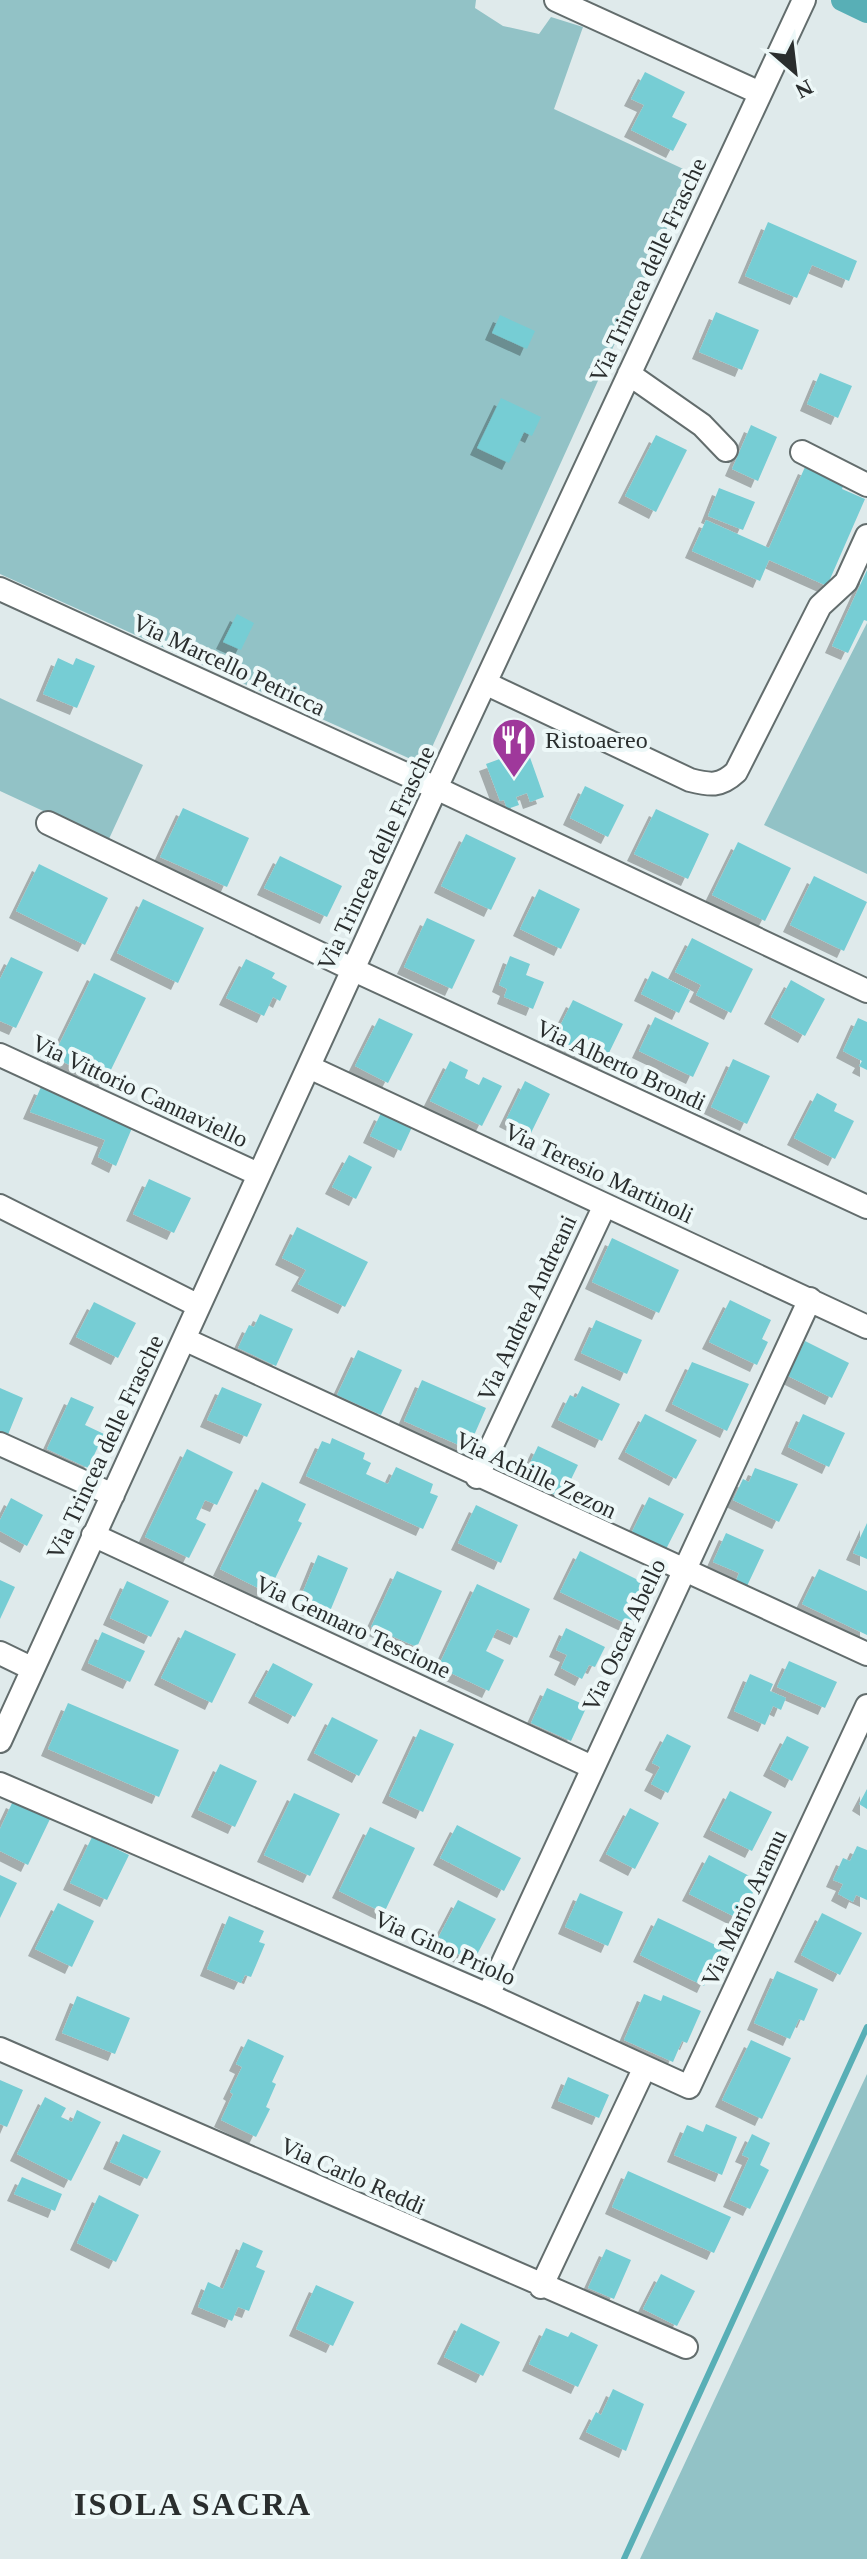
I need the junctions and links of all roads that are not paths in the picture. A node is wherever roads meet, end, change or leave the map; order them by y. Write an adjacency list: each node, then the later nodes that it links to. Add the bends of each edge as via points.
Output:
1 (556, 0): 3 (street)
2 (802, 3): 3 (street, Via Trincea delle Frasche)
3 (760, 93): 4 (street, Via Trincea delle Frasche)
4 (629, 374): 5 (street, via 702,425); 10 (street, Via Trincea delle Frasche)
5 (726, 450)
6 (802, 452): 7 (street)
7 (867, 485)
8 (867, 536): 10 (street, via 846,582 820,606 736,772 723,784 690,780)
9 (0, 589): 11 (street, Via Marcello Petricca)
10 (485, 683): 11 (street, Via Trincea delle Frasche)
11 (436, 788): 13 (street, Via Trincea delle Frasche); 14 (street)
12 (48, 823): 13 (street, Via Alberto Brondi)
13 (354, 970): 16 (street, Via Trincea delle Frasche); 20 (street, Via Alberto Brondi)
14 (867, 991)
15 (0, 1055): 17 (street, Via Vittorio Cannaviello)
16 (309, 1067): 17 (street, Via Trincea delle Frasche); 18 (street, Via Teresio Martinoli)
17 (258, 1174): 22 (street, Via Trincea delle Frasche)
18 (605, 1205): 21 (street, Via Teresio Martinoli); 26 (street, Via Andrea Andreani)
19 (0, 1206): 22 (street)
20 (867, 1207)
21 (810, 1299): 23 (street, Via Teresio Martinoli); 29 (street, Via Oscar Abello)
22 (199, 1306): 24 (street, Via Trincea delle Frasche)
23 (867, 1327)
24 (184, 1339): 26 (street, Via Achille Zezon); 27 (street, Via Trincea delle Frasche)
25 (0, 1444): 27 (street)
26 (477, 1477): 29 (street, Via Achille Zezon)
27 (113, 1495): 28 (street, Via Trincea delle Frasche)
28 (93, 1535): 32 (street, Via Trincea delle Frasche); 35 (street, Via Gennaro Tescione)
29 (683, 1571): 31 (street, Via Achille Zezon); 35 (street, Via Oscar Abello)
30 (0, 1653): 32 (street)
31 (867, 1654)
32 (33, 1669): 34 (street, Via Trincea delle Frasche)
33 (867, 1706): 39 (street, Via Mario Aramu, via 689,2087)
34 (0, 1741)
35 (592, 1767): 37 (street, Via Oscar Abello)
36 (0, 1784): 37 (street, Via Gino Priolo)
37 (488, 1995): 39 (street, Via Gino Priolo)
38 (0, 2049): 40 (street, Via Carlo Reddi)
39 (645, 2067): 40 (street)
40 (541, 2287): 41 (street, Via Carlo Reddi)
41 (686, 2347)

